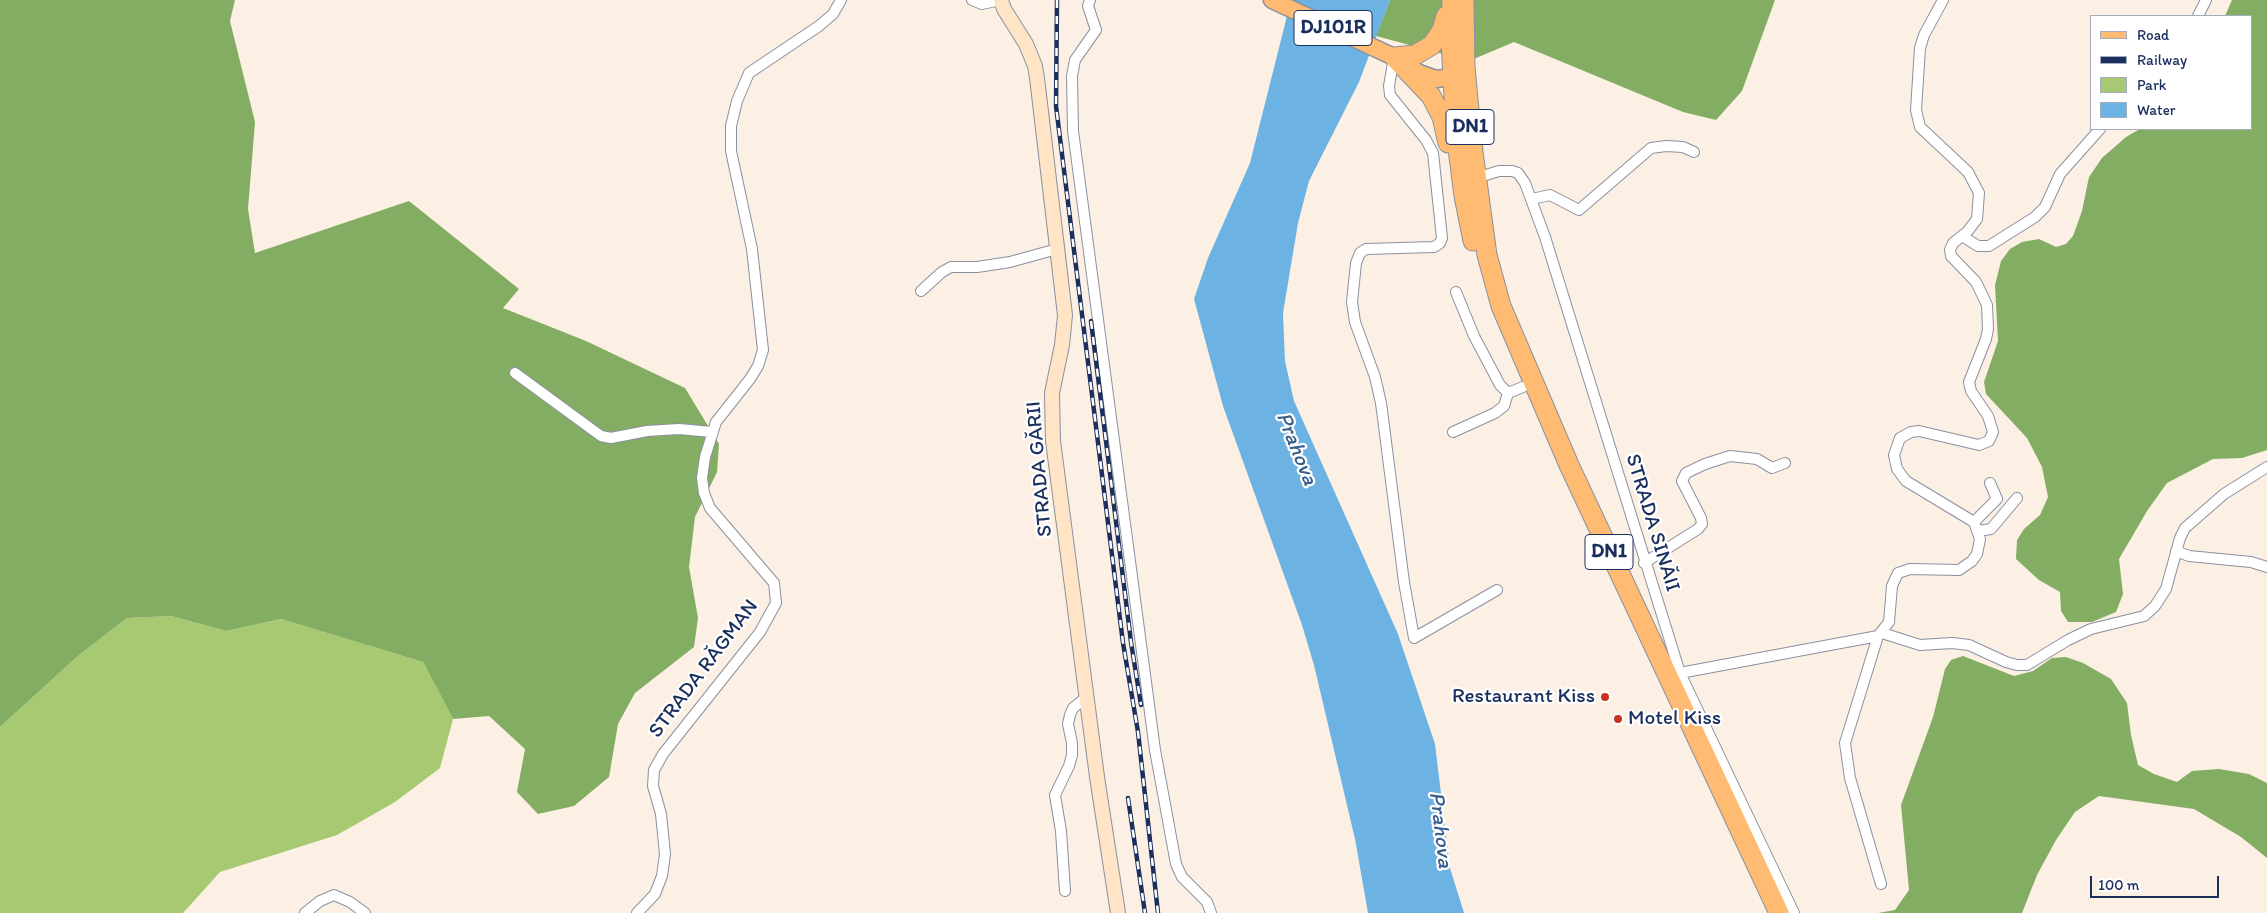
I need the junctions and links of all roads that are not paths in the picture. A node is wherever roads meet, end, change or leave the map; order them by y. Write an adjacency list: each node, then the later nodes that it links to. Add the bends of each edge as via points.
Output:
1 (841, 0): 24 (street, STRADA RĂGMAN, via 833,14 819,26 749,73 737,101 731,126 731,151 752,249 762,350 754,373 729,403)
2 (972, 0): 3 (street, via 982,4)
3 (1001, 0): 18 (street, STRADA GĂRII, via 1035,66)
4 (1090, 0): 44 (street, via 1088,6 1096,30 1075,60 1072,76 1073,131 1155,750 1176,864 1182,877 1207,902)
5 (1272, 0): 11 (main road, DJ101R)
6 (1450, 0): 11 (highway, via 1438,39 1415,55); 12 (highway, DN1)
7 (1464, 0): 12 (highway, DN1)
8 (1943, 0): 17 (street, via 1920,48 1916,110 1920,127 1958,162 1976,184 1980,206 1977,219)
9 (2206, 0): 10 (street)
10 (2198, 15)
11 (1394, 57): 12 (main road, DJ101R, via 1428,77); 19 (highway, via 1424,87 1442,117 1457,202); 34 (street, via 1390,96 1433,153 1442,238 1434,247 1366,249 1360,253 1352,302 1381,403 1414,638)
12 (1459, 77): 15 (highway, DN1); 19 (highway, DN1, via 1459,165)
13 (2099, 130): 17 (street, via 2060,174 2045,207 2034,217 1989,246 1978,246)
14 (1694, 152): 16 (street, via 1674,146 1652,148 1579,210 1550,195)
15 (1476, 178): 16 (street, STRADA SINĂII, via 1512,170 1522,178); 46 (highway, DN1, via 1490,272 1512,336 1593,519)
16 (1532, 199): 32 (street, STRADA SINĂII)
17 (1962, 236): 30 (street, via 1950,246 1951,256 1976,282 1987,305 1986,339 1969,382 1970,390 1991,422 1991,437 1979,445 1919,431 1910,432 1900,438 1894,454 1897,469 1906,481)
18 (1057, 249): 20 (street, via 1010,262 951,267); 37 (street, STRADA GĂRII, via 1065,321 1052,393 1053,441)
19 (1475, 253): 23 (highway, DN1)
20 (920, 291)
21 (1456, 292): 23 (street, via 1474,336 1500,385)
22 (515, 373): 24 (street, via 601,436 611,438 679,429)
23 (1516, 390): 25 (street, via 1495,413); 45 (highway, DN1, via 1584,524)
24 (712, 432): 42 (street, STRADA RĂGMAN, via 702,478 704,493 710,508 774,583 776,603 760,632 654,770 653,786 665,854 655,894)
25 (1453, 432)
26 (1785, 463): 32 (street, via 1772,468 1757,459 1730,456 1686,473 1682,481 1702,518 1702,524)
27 (2267, 467): 31 (street, via 2224,494 2194,519 2185,528)
28 (1990, 483): 30 (street, via 1997,499)
29 (2016, 498): 30 (street, via 1991,529)
30 (1976, 526): 35 (street, via 1979,547 1964,568 1953,571 1910,569 1898,573 1892,586 1889,622)
31 (2176, 551): 33 (street, via 2189,556 2251,562); 35 (street, via 2166,589 2151,612 2091,629 2027,665 2006,662 1969,645 1920,645)
32 (1644, 563): 36 (street, STRADA SINĂII)
33 (2267, 567)
34 (1497, 590)
35 (1880, 634): 36 (street); 38 (street, via 1845,743 1850,778)
36 (1680, 672): 47 (street, STRADA SINĂII)
37 (1086, 697): 39 (street, via 1070,715 1072,755 1055,795); 43 (street, STRADA GĂRII)
38 (1881, 884)
39 (1066, 891)
40 (305, 913): 41 (street, via 320,900 334,896)
41 (365, 913)
42 (637, 913)
43 (1118, 913)
44 (1211, 913)
45 (1766, 913)
46 (1779, 913)
47 (1794, 913)

